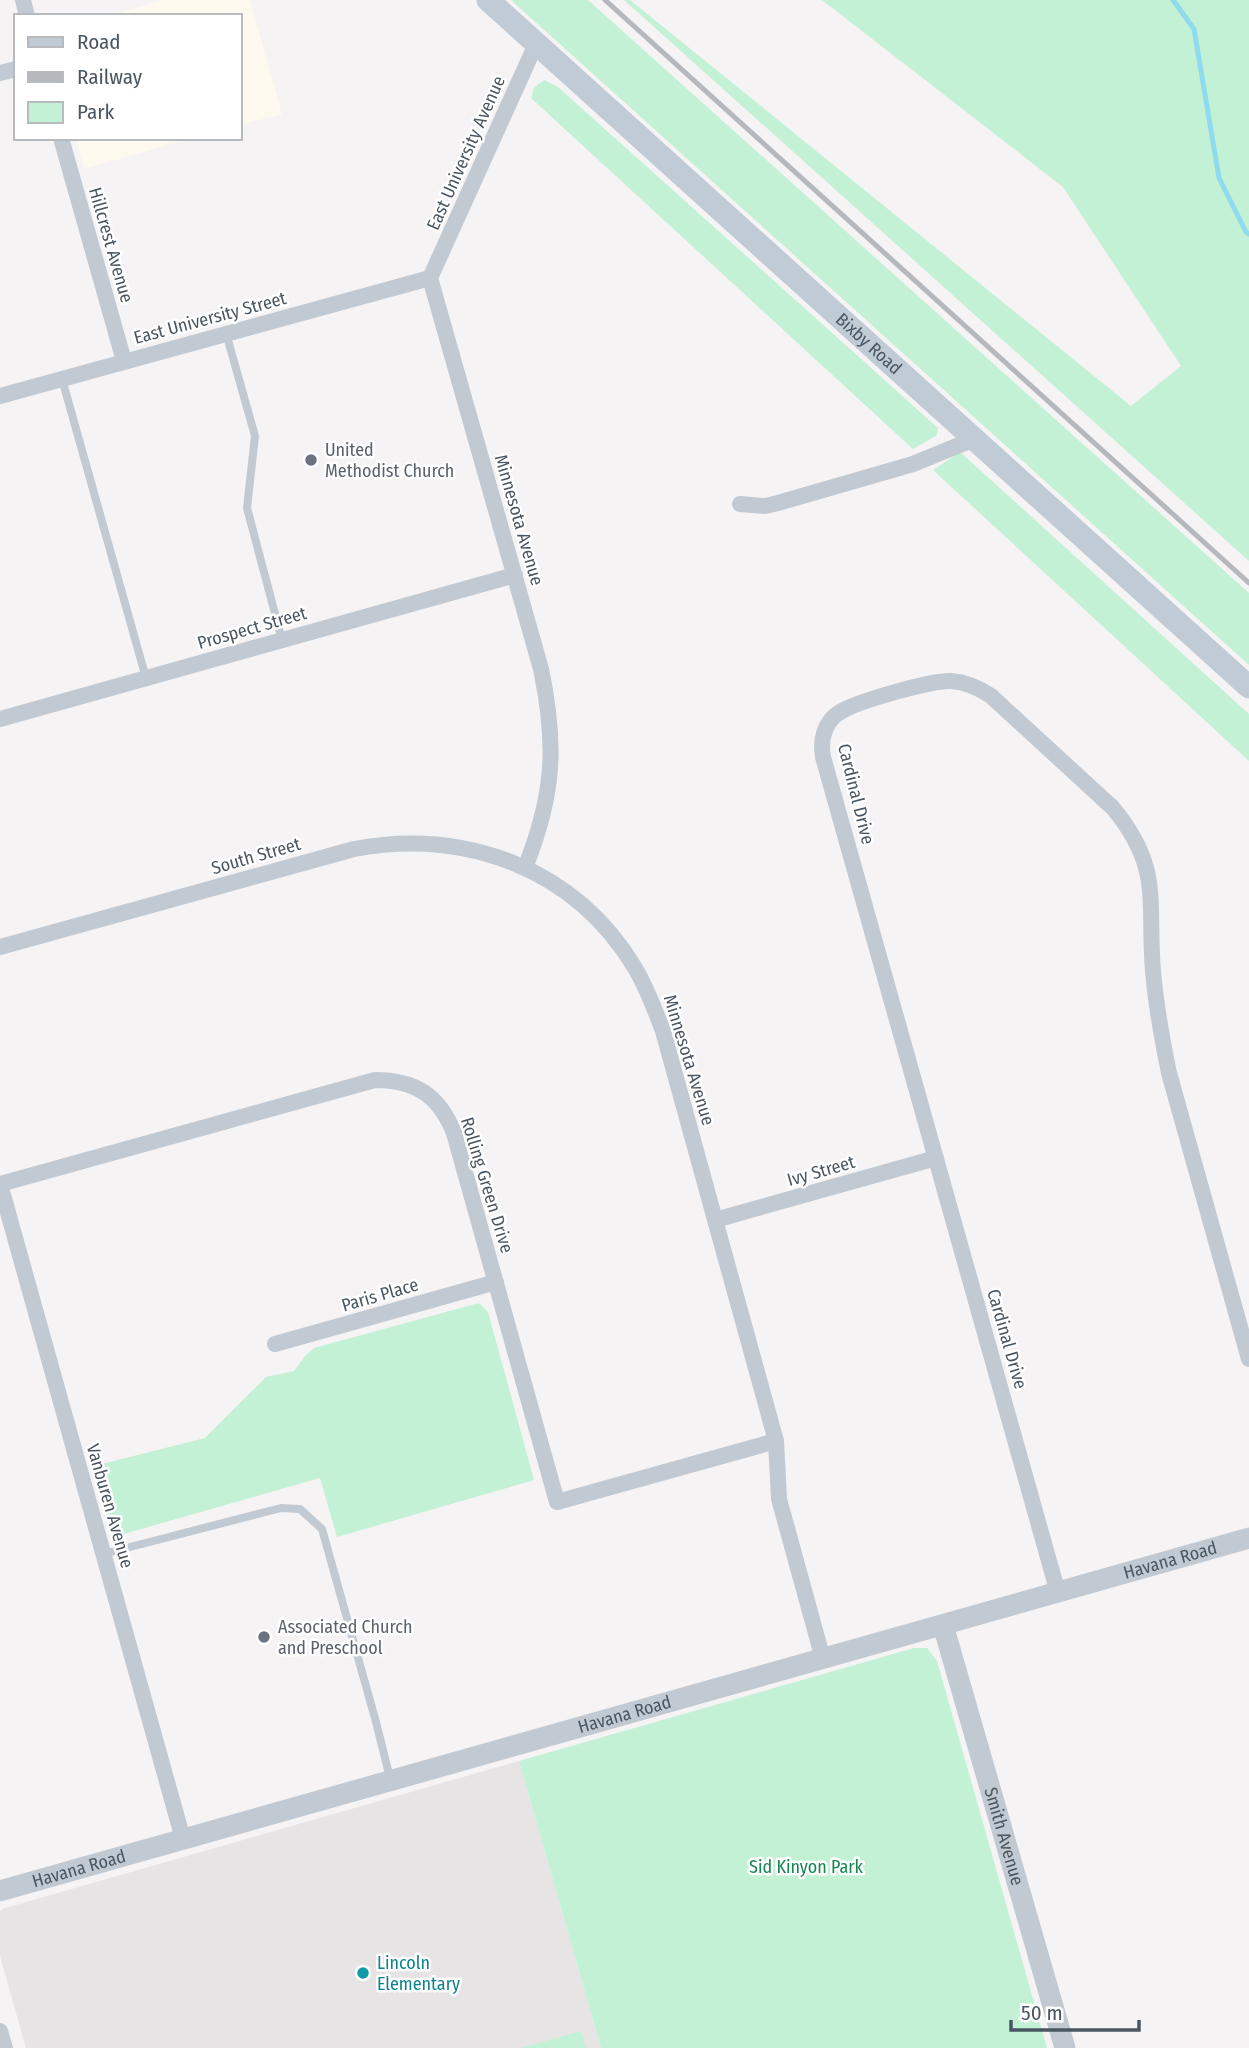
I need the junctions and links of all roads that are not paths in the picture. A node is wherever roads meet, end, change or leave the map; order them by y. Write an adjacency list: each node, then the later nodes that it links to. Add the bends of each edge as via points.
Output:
1 (488, 0): 2 (main road, Bixby Road)
2 (536, 44): 4 (street, East University Avenue); 9 (main road, Bixby Road)
3 (62, 140): 6 (street, Hillcrest Avenue)
4 (430, 278): 5 (street, East University Street); 11 (street, Minnesota Avenue)
5 (226, 333): 6 (street, East University Street); 12 (lane, via 255,436 247,508)
6 (124, 361): 7 (street, East University Street)
7 (62, 379): 8 (street, East University Street); 13 (lane)
8 (0, 396)
9 (974, 439): 10 (street, via 914,464 778,503); 14 (main road, Bixby Road)
10 (740, 503)
11 (515, 575): 12 (street, Prospect Street); 16 (street, Minnesota Avenue, via 541,669 552,746 544,813)
12 (282, 640): 13 (street, Prospect Street)
13 (146, 678): 15 (street, Prospect Street)
14 (1249, 687)
15 (0, 719)
16 (525, 868): 17 (street, South Street, via 450,845 380,844); 20 (street, Minnesota Avenue, via 590,913 635,967 663,1031)
17 (0, 947)
18 (936, 1158): 20 (street, Ivy Street); 23 (street, Cardinal Drive, via 822,747 823,734 839,712 933,682 951,681 991,696 1113,808 1140,847 1152,892 1160,1032); 27 (street, Cardinal Drive)
19 (0, 1184): 21 (street, Rolling Green Drive, via 374,1080 392,1080 425,1093 449,1119); 26 (street, Vanburen Avenue)
20 (715, 1220): 24 (street, Minnesota Avenue)
21 (496, 1282): 22 (street, Paris Place); 24 (street, Rolling Green Drive, via 557,1502)
22 (275, 1344)
23 (1249, 1359)
24 (776, 1441): 29 (street, Minnesota Avenue, via 779,1499)
25 (1249, 1538): 27 (street, Havana Road)
26 (103, 1554): 30 (lane, via 282,1508 300,1509 322,1529); 31 (street, Vanburen Avenue)
27 (1058, 1592): 28 (street, Havana Road)
28 (943, 1625): 29 (street, Havana Road); 35 (street, Smith Avenue)
29 (823, 1659): 30 (street, Havana Road)
30 (390, 1781): 31 (street, Havana Road)
31 (183, 1839): 32 (street, Havana Road)
32 (0, 1891)
33 (0, 2031): 34 (street)
34 (5, 2048)
35 (1065, 2048)

